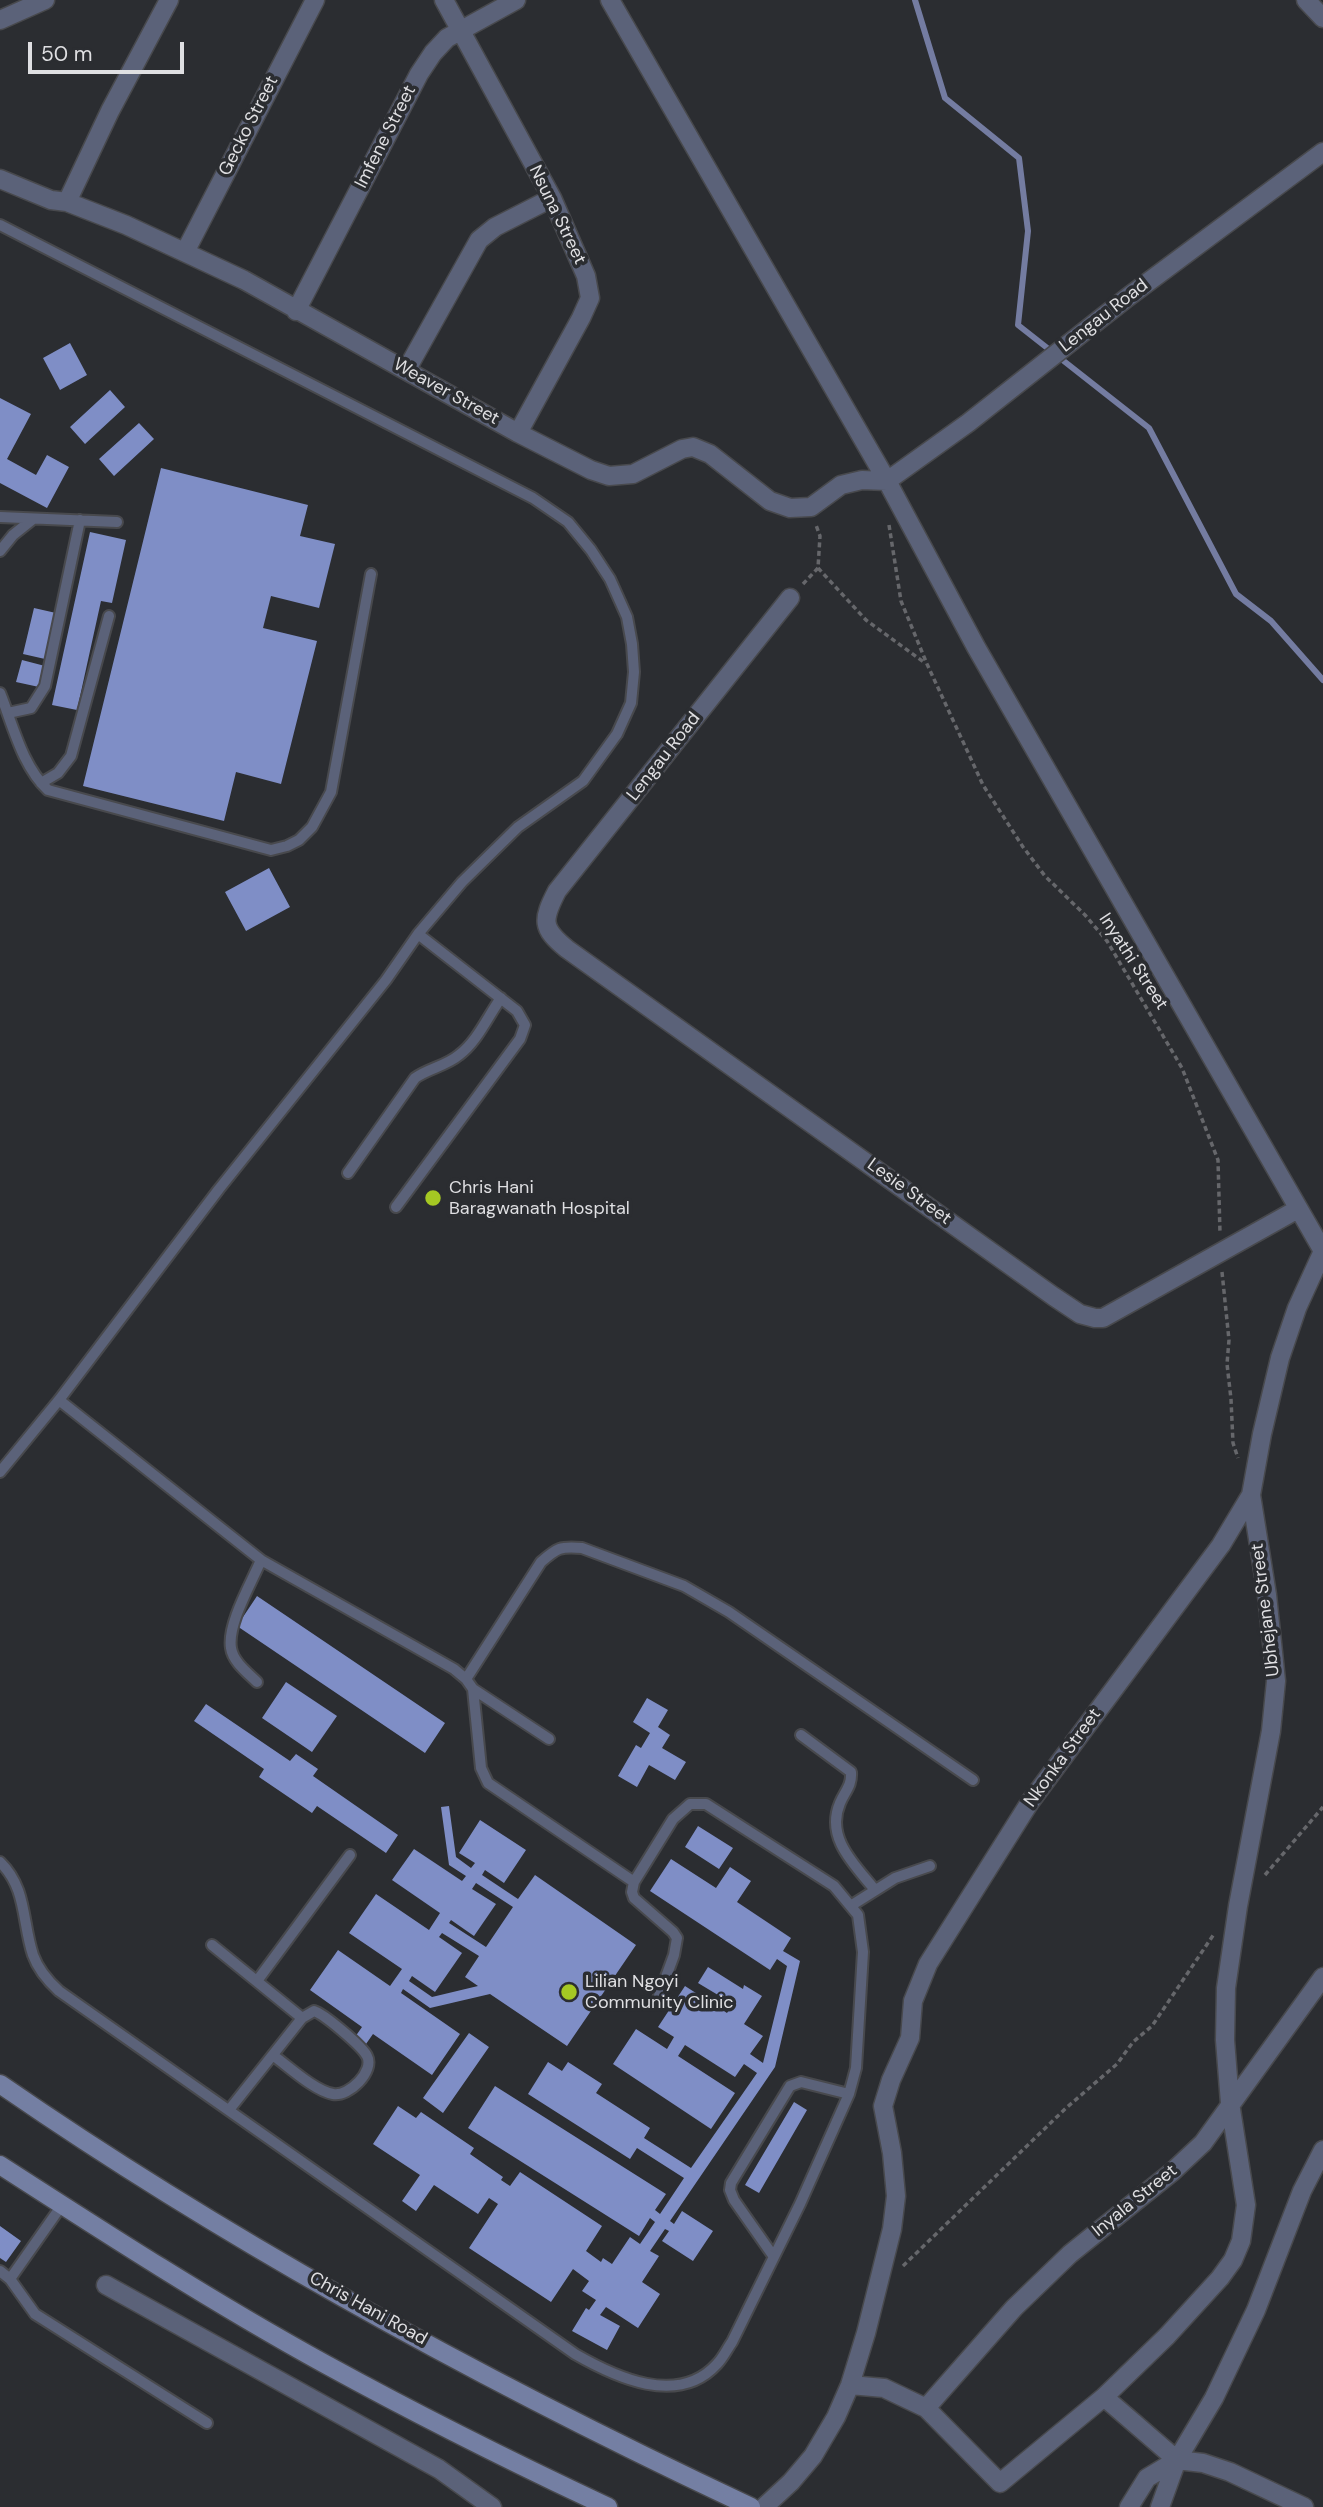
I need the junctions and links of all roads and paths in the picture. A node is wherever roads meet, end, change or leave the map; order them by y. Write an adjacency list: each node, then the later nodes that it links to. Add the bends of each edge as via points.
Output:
1 (45, 0): 9 (street)
2 (316, 0): 16 (street, Gecko Street)
3 (444, 0): 10 (street, Nsuna Street)
4 (516, 0): 10 (street, Imfene Street)
5 (610, 0): 20 (street)
6 (1306, 0): 8 (street)
7 (163, 2): 14 (street)
8 (1323, 18)
9 (0, 20)
10 (462, 31): 13 (street, Nsuna Street); 17 (street, Imfene Street, via 447,38 419,74)
11 (1323, 152): 20 (street, Lengau Road)
12 (0, 178): 14 (street, Weaver Street, via 51,200)
13 (552, 198): 18 (street, via 479,240); 19 (street, Nsuna Street, via 586,275 590,298)
14 (67, 202): 16 (street, Weaver Street)
15 (0, 225): 37 (lane, via 534,498 568,522 610,579 627,617 634,672 631,703 617,734 583,781 518,827)
16 (185, 253): 17 (street, Weaver Street)
17 (296, 311): 18 (street, Weaver Street)
18 (407, 369): 19 (street, Weaver Street)
19 (518, 433): 21 (street, Weaver Street, via 609,476 633,474 693,447 770,501 790,508)
20 (887, 481): 21 (street, via 841,485); 41 (street, via 976,647)
21 (811, 507): 28 (path, via 820,536)
22 (0, 517): 23 (lane)
23 (33, 519): 25 (lane); 27 (lane)
24 (889, 519): 32 (path, Inyathi Street, via 901,601)
25 (80, 520): 26 (lane); 34 (lane, via 45,686 31,708)
26 (117, 522)
27 (0, 551)
28 (818, 568): 30 (path); 32 (path, via 866,620)
29 (371, 574): 35 (lane, via 331,792 312,827 299,839 271,850 57,794)
30 (790, 598): 36 (street, Lengau Road, via 557,891)
31 (110, 616): 35 (lane, via 71,756 58,773)
32 (927, 664): 42 (path, Inyathi Street, via 984,785 1016,837 1045,876 1107,941 1182,1068 1218,1160)
33 (0, 693): 34 (lane)
34 (8, 713): 35 (lane)
35 (41, 783)
36 (545, 920): 42 (street, Lesie Street, via 549,933 567,949 1080,1314 1103,1318)
37 (418, 934): 38 (lane); 44 (lane)
38 (501, 998): 39 (lane, via 466,1049 415,1078); 40 (lane, via 525,1024 520,1039)
39 (348, 1173)
40 (396, 1208)
41 (1297, 1209): 42 (street, Lesie Street); 43 (street)
42 (1220, 1251): 46 (path, Inyathi Street, via 1233,1443)
43 (1323, 1251): 46 (street, Ubhejane Street, via 1280,1359)
44 (59, 1400): 45 (lane); 47 (lane)
45 (0, 1472)
46 (1251, 1495): 71 (street, Ubhejane Street, via 1276,1682 1226,1988); 80 (street, Nkonka Street, via 1221,1545 1030,1802 928,1964 913,2001 910,2038 883,2106 896,2196)
47 (261, 1560): 48 (lane); 49 (lane, via 233,1625 230,1647)
48 (466, 1679): 50 (lane); 53 (lane, via 541,1562 564,1546 582,1548 684,1586 729,1612)
49 (257, 1682)
50 (473, 1689): 52 (lane); 59 (lane, via 481,1768 488,1783)
51 (801, 1735): 60 (lane, via 851,1772 835,1830 846,1854)
52 (549, 1739)
53 (973, 1780)
54 (1323, 1807): 58 (path)
55 (350, 1855): 65 (lane)
56 (0, 1863): 72 (lane, via 17,1883 33,1956 47,1979)
57 (930, 1866): 60 (lane)
58 (1264, 1875)
59 (634, 1882): 61 (lane, via 677,1813 697,1802 820,1876); 66 (lane, via 634,1898 677,1938)
60 (875, 1890): 61 (lane)
61 (852, 1905): 70 (lane, via 858,1914 863,1952 856,2068)
62 (1216, 1931): 80 (path, via 1152,2026 1118,2064)
63 (212, 1945): 65 (lane)
64 (1323, 1977): 71 (street, Inyala Street)
65 (257, 1981): 67 (lane)
66 (656, 2004)
67 (302, 2018): 68 (lane); 68 (lane, via 314,2011 323,2014 367,2056 357,2085 344,2094 322,2090)
68 (274, 2056): 72 (lane)
69 (0, 2084): 88 (main road, Chris Hani Road, via 195,2211 366,2310 651,2460)
70 (849, 2094): 76 (lane); 76 (lane, via 800,2082 790,2086 731,2183 734,2200)
71 (1230, 2103): 82 (street, Ubhejane Street, via 1245,2205 1241,2241 1233,2260 1167,2336); 83 (street, Inyala Street, via 1203,2143 1061,2263 1014,2308)
72 (229, 2110): 76 (lane, via 575,2354 631,2382 673,2385 704,2375 716,2365)
73 (1323, 2150): 85 (street, via 1302,2191 1256,2310 1214,2398)
74 (0, 2165): 75 (main road)
75 (62, 2205): 78 (lane); 87 (main road, via 324,2364)
76 (774, 2257)
77 (0, 2272): 78 (lane)
78 (10, 2279): 84 (lane, via 28,2308 42,2319)
79 (106, 2285): 86 (street, via 439,2469)
80 (878, 2289): 81 (street, Nkonka Street)
81 (850, 2385): 83 (street, via 884,2388); 89 (street, Nkonka Street, via 813,2455)
82 (1104, 2397): 83 (street, Ubhejane Street, via 1000,2483); 85 (street)
83 (926, 2408)
84 (207, 2423)
85 (1177, 2460): 90 (street, via 1147,2478); 91 (street); 92 (street, via 1230,2472)
86 (492, 2507)
87 (608, 2507)
88 (751, 2507)
89 (764, 2507)
90 (1129, 2507)
91 (1160, 2507)
92 (1304, 2507)

